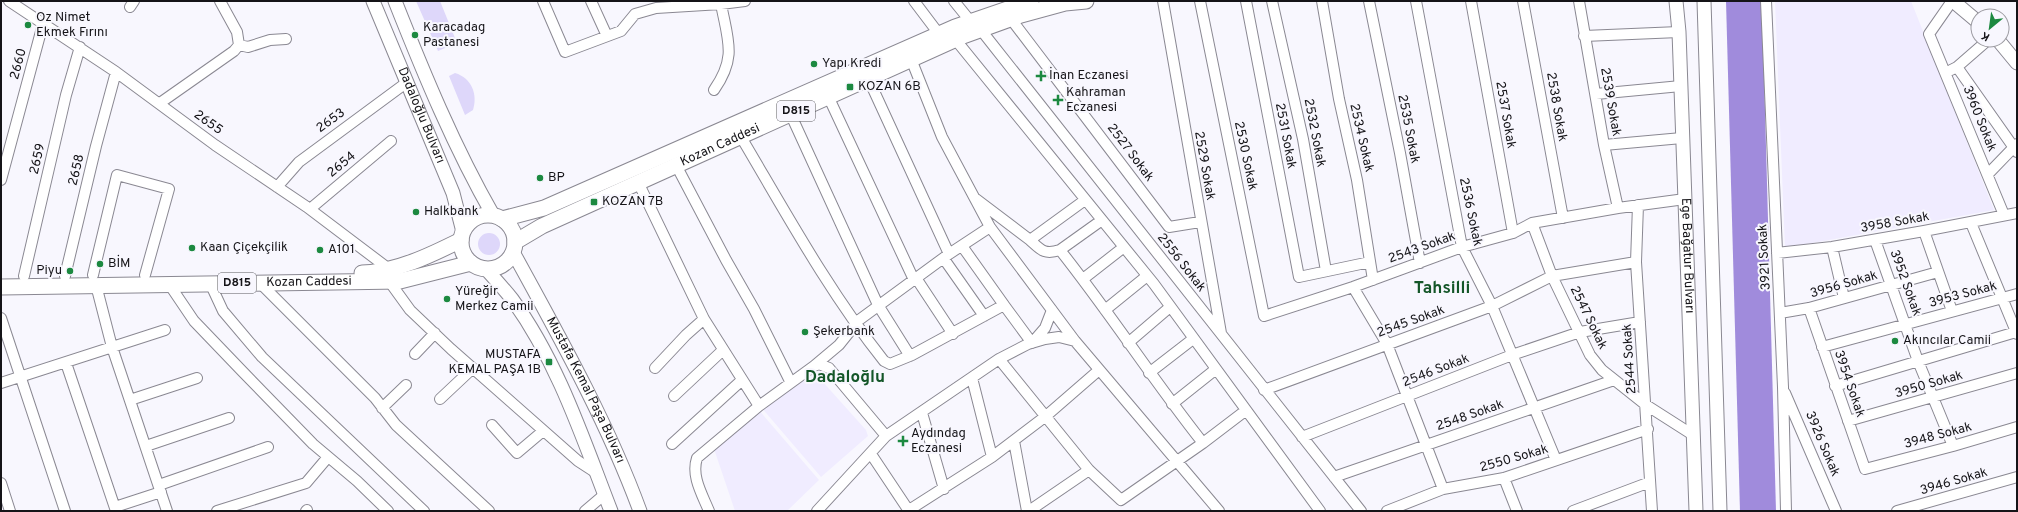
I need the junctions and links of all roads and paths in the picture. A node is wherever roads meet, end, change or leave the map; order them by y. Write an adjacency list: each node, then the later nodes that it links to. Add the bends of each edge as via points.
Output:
1 (9, 1): 32 (street, 2655)
2 (220, 1): 41 (street, via 237,32)
3 (372, 1): 52 (main road, Dadaloğlu Bulvarı)
4 (395, 1): 77 (main road, Dadaloğlu Bulvarı, via 422,69 472,179)
5 (543, 1): 36 (street, via 565,52)
6 (591, 1): 36 (street)
7 (745, 1): 27 (street)
8 (914, 1): 35 (street)
9 (954, 1): 33 (street, 2556 Sokak)
10 (1031, 1): 30 (highway, Kozan Caddesi / D815)
11 (1086, 1): 30 (highway, Kozan Caddesi / D815)
12 (1162, 1): 80 (street, 2529 Sokak)
13 (1200, 1): 134 (street, 2530 Sokak)
14 (1246, 1): 102 (street, 2531 Sokak, via 1299,277)
15 (1272, 1): 102 (street, 2532 Sokak, via 1302,139)
16 (1322, 1): 97 (street, 2534 Sokak, via 1339,99 1358,180)
17 (1368, 1): 100 (street, 2535 Sokak)
18 (1416, 1): 92 (street, 2536 Sokak)
19 (1471, 1): 85 (street, 2537 Sokak)
20 (1523, 1): 78 (street, 2538 Sokak)
21 (1579, 1): 37 (street, 2539 Sokak)
22 (1676, 1): 34 (main road, Ege Bağatur Bulvarı)
23 (1704, 1): 248 (main road, Ege Bağatur Bulvarı)
24 (1766, 1): 95 (street, 3921 Sokak)
25 (1953, 1): 31 (main road); 50 (street, 3960 Sokak, via 1929,34)
26 (1964, 1): 29 (main road)
27 (721, 4): 28 (street); 54 (street, via 730,48 724,75)
28 (652, 5): 36 (street, via 635,14 621,31)
29 (1973, 8)
30 (1004, 10): 33 (highway, Kozan Caddesi / D815); 80 (street, 2527 Sokak, via 1170,228)
31 (1970, 15)
32 (44, 24): 42 (street, 2655); 66 (street, 2660)
33 (976, 26): 35 (highway, Kozan Caddesi / D815); 39 (highway, Kozan Caddesi / D815); 145 (street, 2556 Sokak)
34 (1679, 32): 37 (street); 53 (main road, Ege Bağatur Bulvarı)
35 (939, 34): 77 (highway, Kozan Caddesi / D815, via 544,208)
36 (607, 36)
37 (1584, 36): 55 (street, 2539 Sokak)
38 (286, 39): 41 (street, via 270,40 248,47)
39 (956, 39): 46 (highway, Kozan Caddesi / D815); 71 (street)
40 (2010, 42): 45 (main road)
41 (239, 45): 57 (street)
42 (80, 47): 49 (street, 2655); 107 (street, 2659, via 66,95)
43 (1979, 48): 48 (street)
44 (2005, 48): 47 (main road)
45 (2017, 50)
46 (911, 59): 51 (highway, Kozan Caddesi / D815); 69 (street, via 942,137)
47 (2017, 63)
48 (1957, 67): 50 (street); 63 (street)
49 (116, 72): 57 (street, 2655); 108 (street, 2658)
50 (1946, 73): 65 (street, 3960 Sokak)
51 (868, 78): 56 (highway, Kozan Caddesi / D815); 96 (street)
52 (406, 83): 68 (street, 2653, via 299,162); 86 (main road, Dadaloğlu Bulvarı, via 453,193)
53 (1681, 86): 55 (street); 60 (main road, Ege Bağatur Bulvarı)
54 (714, 90)
55 (1596, 94): 62 (street, 2539 Sokak)
56 (828, 96): 58 (highway, Kozan Caddesi / D815); 111 (street)
57 (160, 103): 68 (street, 2655)
58 (790, 113): 59 (highway, Kozan Caddesi / D815); 125 (street)
59 (741, 137): 64 (highway, Kozan Caddesi / D815); 139 (street)
60 (1682, 138): 62 (street); 70 (main road, Ege Bağatur Bulvarı)
61 (391, 141): 74 (street, 2654)
62 (1604, 144): 73 (street, 2539 Sokak)
63 (2016, 147): 65 (street)
64 (676, 165): 67 (highway, Kozan Caddesi / D815); 172 (street, via 758,315)
65 (1988, 174): 76 (street, 3960 Sokak)
66 (1, 180)
67 (638, 182): 90 (highway, Kozan Caddesi / D815, via 542,226); 136 (street)
68 (277, 187): 74 (street, 2655)
69 (973, 196): 83 (street); 87 (street)
70 (1685, 199): 72 (street, 2543 Sokak); 198 (main road, Ege Bağatur Bulvarı)
71 (1085, 200): 79 (street); 87 (street)
72 (1638, 205): 73 (street, 2543 Sokak); 98 (street, 2544 Sokak)
73 (1618, 208): 78 (street, 2543 Sokak)
74 (310, 210): 105 (street, 2655)
75 (2017, 213): 76 (street, 3958 Sokak)
76 (2004, 215): 82 (street, 3958 Sokak)
77 (497, 217): 86 (highway, via 484,215 475,218 468,224); 90 (highway, via 509,225 513,233)
78 (1563, 218): 81 (street, 2543 Sokak)
79 (1102, 220): 91 (street); 94 (street)
80 (1200, 222): 145 (street, 2529 Sokak)
81 (1532, 223): 85 (street, 2543 Sokak); 110 (street, 2547 Sokak)
82 (1971, 223): 84 (street, 3958 Sokak); 123 (street)
83 (990, 228): 89 (street); 129 (street)
84 (1924, 231): 88 (street, 3958 Sokak); 103 (street)
85 (1513, 233): 92 (street, 2543 Sokak)
86 (462, 236): 99 (highway, via 463,252); 105 (highway, Kozan Caddesi / D815)
87 (1030, 240): 94 (street, via 1050,254)
88 (1875, 240): 93 (street, 3958 Sokak); 118 (street, 3952 Sokak)
89 (962, 246): 96 (street); 124 (street)
90 (514, 247): 101 (highway, via 502,264); 235 (main road, Mustafa Kemal Paşa Bulvarı, via 627,474)
91 (1124, 247): 109 (street); 112 (street)
92 (1462, 247): 100 (street, 2543 Sokak); 127 (street, 2536 Sokak)
93 (1832, 247): 95 (street, 3958 Sokak); 122 (street)
94 (1060, 250): 112 (street)
95 (1778, 253): 132 (street, 3921 Sokak)
96 (946, 257): 111 (street); 133 (street)
97 (1370, 262): 102 (street); 114 (street, 2534 Sokak)
98 (1636, 262): 110 (street, 2545 Sokak); 137 (street, 2544 Sokak)
99 (471, 263): 101 (highway); 105 (highway, Kozan Caddesi / D815, via 400,281)
100 (1420, 263): 114 (street, 2543 Sokak)
101 (486, 269): 214 (main road, Mustafa Kemal Paşa Bulvarı, via 512,299 536,336)
102 (1326, 271)
103 (1938, 272): 118 (street, 3956 Sokak); 131 (street)
104 (145, 275): 105 (highway, Kozan Caddesi / D815); 113 (highway, Kozan Caddesi / D815); 113 (street, via 169,189 117,175)
105 (389, 275): 116 (highway, Kozan Caddesi / D815); 143 (street, via 401,300)
106 (1, 276): 107 (highway, Kozan Caddesi / D815)
107 (24, 276): 108 (highway, Kozan Caddesi / D815)
108 (65, 276): 113 (highway, Kozan Caddesi / D815)
109 (1147, 276): 126 (street); 130 (street)
110 (1552, 276): 127 (street, 2545 Sokak); 141 (street, 2547 Sokak)
111 (915, 279): 125 (street); 144 (street)
112 (1083, 279): 130 (street)
113 (95, 280): 117 (highway, Kozan Caddesi / D815); 119 (highway, Kozan Caddesi / D815); 151 (street)
114 (1373, 280): 120 (street, 2543 Sokak)
115 (210, 283): 116 (highway, Kozan Caddesi / D815); 117 (highway, Kozan Caddesi / D815); 231 (street, via 223,311 262,357)
116 (260, 283): 186 (street)
117 (169, 284): 208 (street, via 194,321)
118 (1892, 285): 122 (street, 3956 Sokak); 138 (street, 3952 Sokak)
119 (1, 287)
120 (1354, 287): 134 (street, 2543 Sokak); 150 (street)
121 (2017, 294): 123 (street, 3953 Sokak)
122 (1844, 298): 128 (street, 3956 Sokak)
123 (2003, 298): 131 (street, 3953 Sokak); 142 (street)
124 (1004, 305): 133 (street); 148 (street)
125 (878, 306): 139 (street, via 859,320); 156 (street)
126 (1170, 306): 146 (street); 149 (street)
127 (1492, 306): 150 (street, 2545 Sokak); 155 (street, 2536 Sokak)
128 (1809, 308): 132 (street, 3956 Sokak); 152 (street, 3954 Sokak)
129 (1052, 310): 147 (street); 148 (street, via 1045,328)
130 (1104, 310): 149 (street)
131 (1952, 311): 138 (street, 3953 Sokak)
132 (1780, 313): 176 (street, 3921 Sokak)
133 (984, 316): 144 (street)
134 (1264, 316)
135 (1, 318): 167 (street)
136 (704, 319): 153 (street); 162 (street)
137 (1640, 322): 141 (street, 2546 Sokak); 184 (street, 2544 Sokak)
138 (1906, 324): 152 (street, 3953 Sokak); 158 (street, 3952 Sokak)
139 (856, 326): 156 (street, via 884,361 890,364); 160 (street)
140 (165, 330): 151 (street)
141 (1580, 332): 155 (street, 2546 Sokak); 171 (street, 2547 Sokak, via 1590,355)
142 (2017, 333): 158 (street)
143 (435, 334): 154 (street); 161 (street)
144 (953, 334): 156 (street)
145 (1221, 335): 177 (street, 2556 Sokak)
146 (1193, 338): 163 (street); 165 (street)
147 (1075, 341): 148 (street, via 1059,337); 164 (street)
148 (1032, 343): 157 (street)
149 (1128, 343): 165 (street)
150 (1386, 344): 177 (street, 2545 Sokak); 179 (street)
151 (112, 347): 159 (street); 182 (street)
152 (1822, 347): 175 (street, 3954 Sokak)
153 (723, 350): 170 (street); 178 (street)
154 (415, 354)
155 (1512, 355): 179 (street, 2546 Sokak); 187 (street, 2536 Sokak)
156 (910, 356)
157 (999, 359): 169 (street); 190 (street)
158 (1918, 361): 175 (street); 180 (street, 3952 Sokak)
159 (66, 363): 167 (street); 225 (street)
160 (814, 366): 172 (street); 197 (street, via 819,364 829,368)
161 (472, 368): 181 (street); 196 (street)
162 (655, 368)
163 (1216, 369): 183 (street); 188 (street)
164 (1099, 370): 190 (street); 211 (street)
165 (1150, 373): 183 (street)
166 (2017, 373): 180 (street, 3950 Sokak)
167 (20, 376): 173 (street); 228 (street)
168 (197, 378): 182 (street)
169 (972, 378): 189 (street); 209 (street)
170 (742, 380): 185 (street); 202 (street)
171 (1614, 380): 184 (street, 2547 Sokak); 187 (street, 2548 Sokak)
172 (790, 381): 185 (street)
173 (1, 383)
174 (406, 385): 186 (street)
175 (1835, 386): 192 (street, 3954 Sokak)
176 (1783, 387): 224 (street, 3921 Sokak); 251 (street, 3926 Sokak)
177 (1264, 390): 199 (street, 2556 Sokak)
178 (674, 396)
179 (1406, 396): 199 (street, 2546 Sokak); 203 (street)
180 (1932, 397): 192 (street, 3950 Sokak); 205 (street, 3952 Sokak)
181 (440, 399)
182 (130, 400): 204 (street)
183 (1172, 404): 201 (street)
184 (1646, 405): 195 (street, 2544 Sokak); 198 (street, 2547 Sokak)
185 (759, 406): 236 (street, via 697,458 695,476)
186 (382, 408): 232 (street)
187 (1534, 408): 203 (street, 2548 Sokak); 210 (street, 2536 Sokak)
188 (1246, 411): 201 (street); 241 (street)
189 (922, 413): 197 (street); 221 (street)
190 (1046, 416): 200 (street); 213 (street)
191 (229, 418): 204 (street)
192 (1848, 421): 212 (street, 3954 Sokak)
193 (492, 425): 196 (street, via 517,452)
194 (2017, 427): 205 (street, 3948 Sokak)
195 (1648, 429): 210 (street, 2550 Sokak); 218 (street, 2544 Sokak)
196 (543, 431): 214 (street, via 578,461)
197 (886, 436): 207 (street)
198 (1693, 436): 247 (main road, Ege Bağatur Bulvarı)
199 (1302, 437): 215 (street, 2556 Sokak)
200 (1014, 441): 209 (street); 239 (street)
201 (1203, 443): 211 (street)
202 (672, 444)
203 (1426, 445): 215 (street, 2548 Sokak); 222 (street)
204 (146, 446): 220 (street)
205 (1953, 446): 212 (street, 3948 Sokak)
206 (268, 447): 220 (street)
207 (871, 454): 237 (street); 238 (street)
208 (328, 457): 226 (street, via 306,483); 230 (street)
209 (992, 457): 221 (street)
210 (1556, 460): 217 (street, 2550 Sokak)
211 (1178, 461): 213 (street, via 1121,500); 240 (street)
212 (1865, 469)
213 (1089, 470): 239 (street)
214 (598, 474): 223 (main road, Mustafa Kemal Paşa Bulvarı)
215 (1334, 477): 242 (street, 2556 Sokak)
216 (2017, 477): 252 (street, 3946 Sokak)
217 (1504, 478): 222 (street, 2550 Sokak); 244 (street)
218 (1650, 482): 245 (street); 246 (street, 2544 Sokak)
219 (1, 483): 227 (street)
220 (160, 489): 225 (street); 229 (street)
221 (944, 489): 238 (street)
222 (1442, 489): 243 (street, 2550 Sokak)
223 (605, 494): 233 (street); 234 (main road, Mustafa Kemal Paşa Bulvarı)
224 (1787, 500): 249 (street, 3921 Sokak); 250 (street)
225 (115, 509)
226 (221, 510)
227 (10, 511)
228 (65, 511)
229 (167, 511)
230 (388, 511)
231 (424, 511)
232 (489, 511)
233 (585, 511)
234 (611, 511)
235 (640, 511)
236 (708, 511)
237 (817, 511)
238 (909, 511)
239 (1028, 511)
240 (1219, 511)
241 (1320, 511)
242 (1361, 511)
243 (1387, 511)
244 (1517, 511)
245 (1573, 511)
246 (1652, 511)
247 (1696, 511)
248 (1720, 511)
249 (1786, 511)
250 (1792, 511)
251 (1836, 511)
252 (1897, 511)

